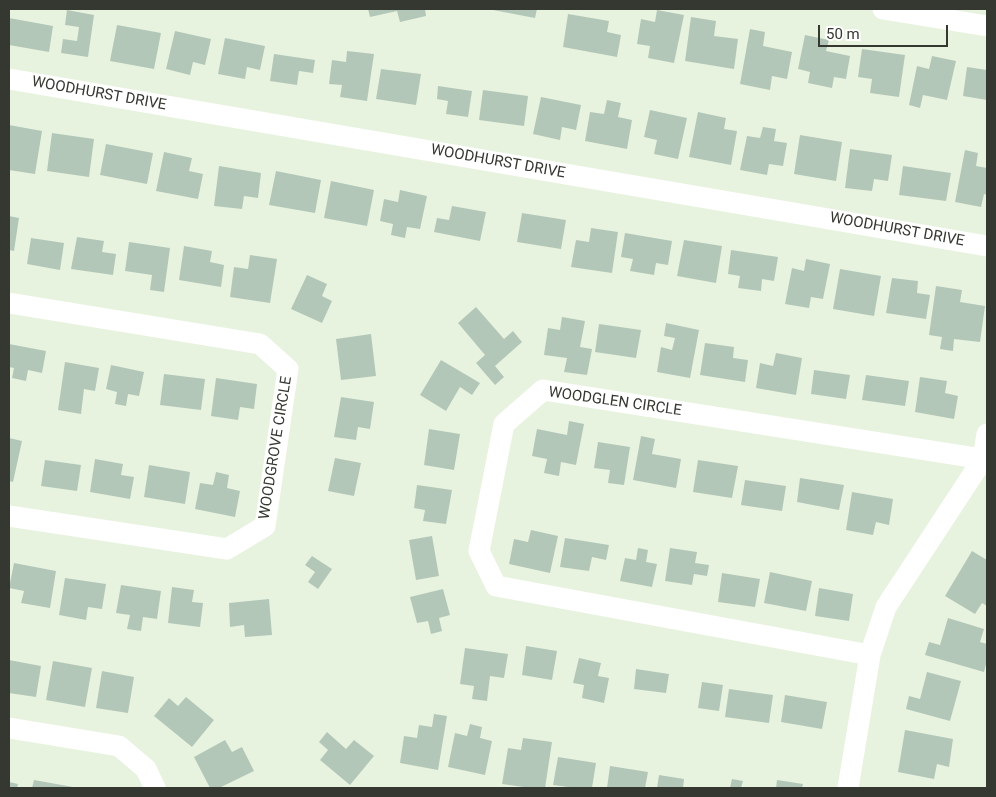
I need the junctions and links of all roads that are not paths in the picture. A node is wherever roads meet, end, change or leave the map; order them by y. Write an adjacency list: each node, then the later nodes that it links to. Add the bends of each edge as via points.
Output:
1 (883, 9): 2 (street)
2 (987, 26)
3 (9, 79): 4 (street, WOODHURST DRIVE)
4 (987, 246)
5 (9, 303): 8 (street, WOODGROVE CIRCLE, via 260,344 288,369 265,526 227,549)
6 (987, 434): 7 (street)
7 (983, 459): 9 (street, via 886,607); 9 (street, WOODGLEN CIRCLE, via 543,390 504,424 478,551 496,586)
8 (9, 516)
9 (870, 655): 12 (street)
10 (9, 728): 11 (street, via 119,746 146,769)
11 (155, 788)
12 (848, 788)

